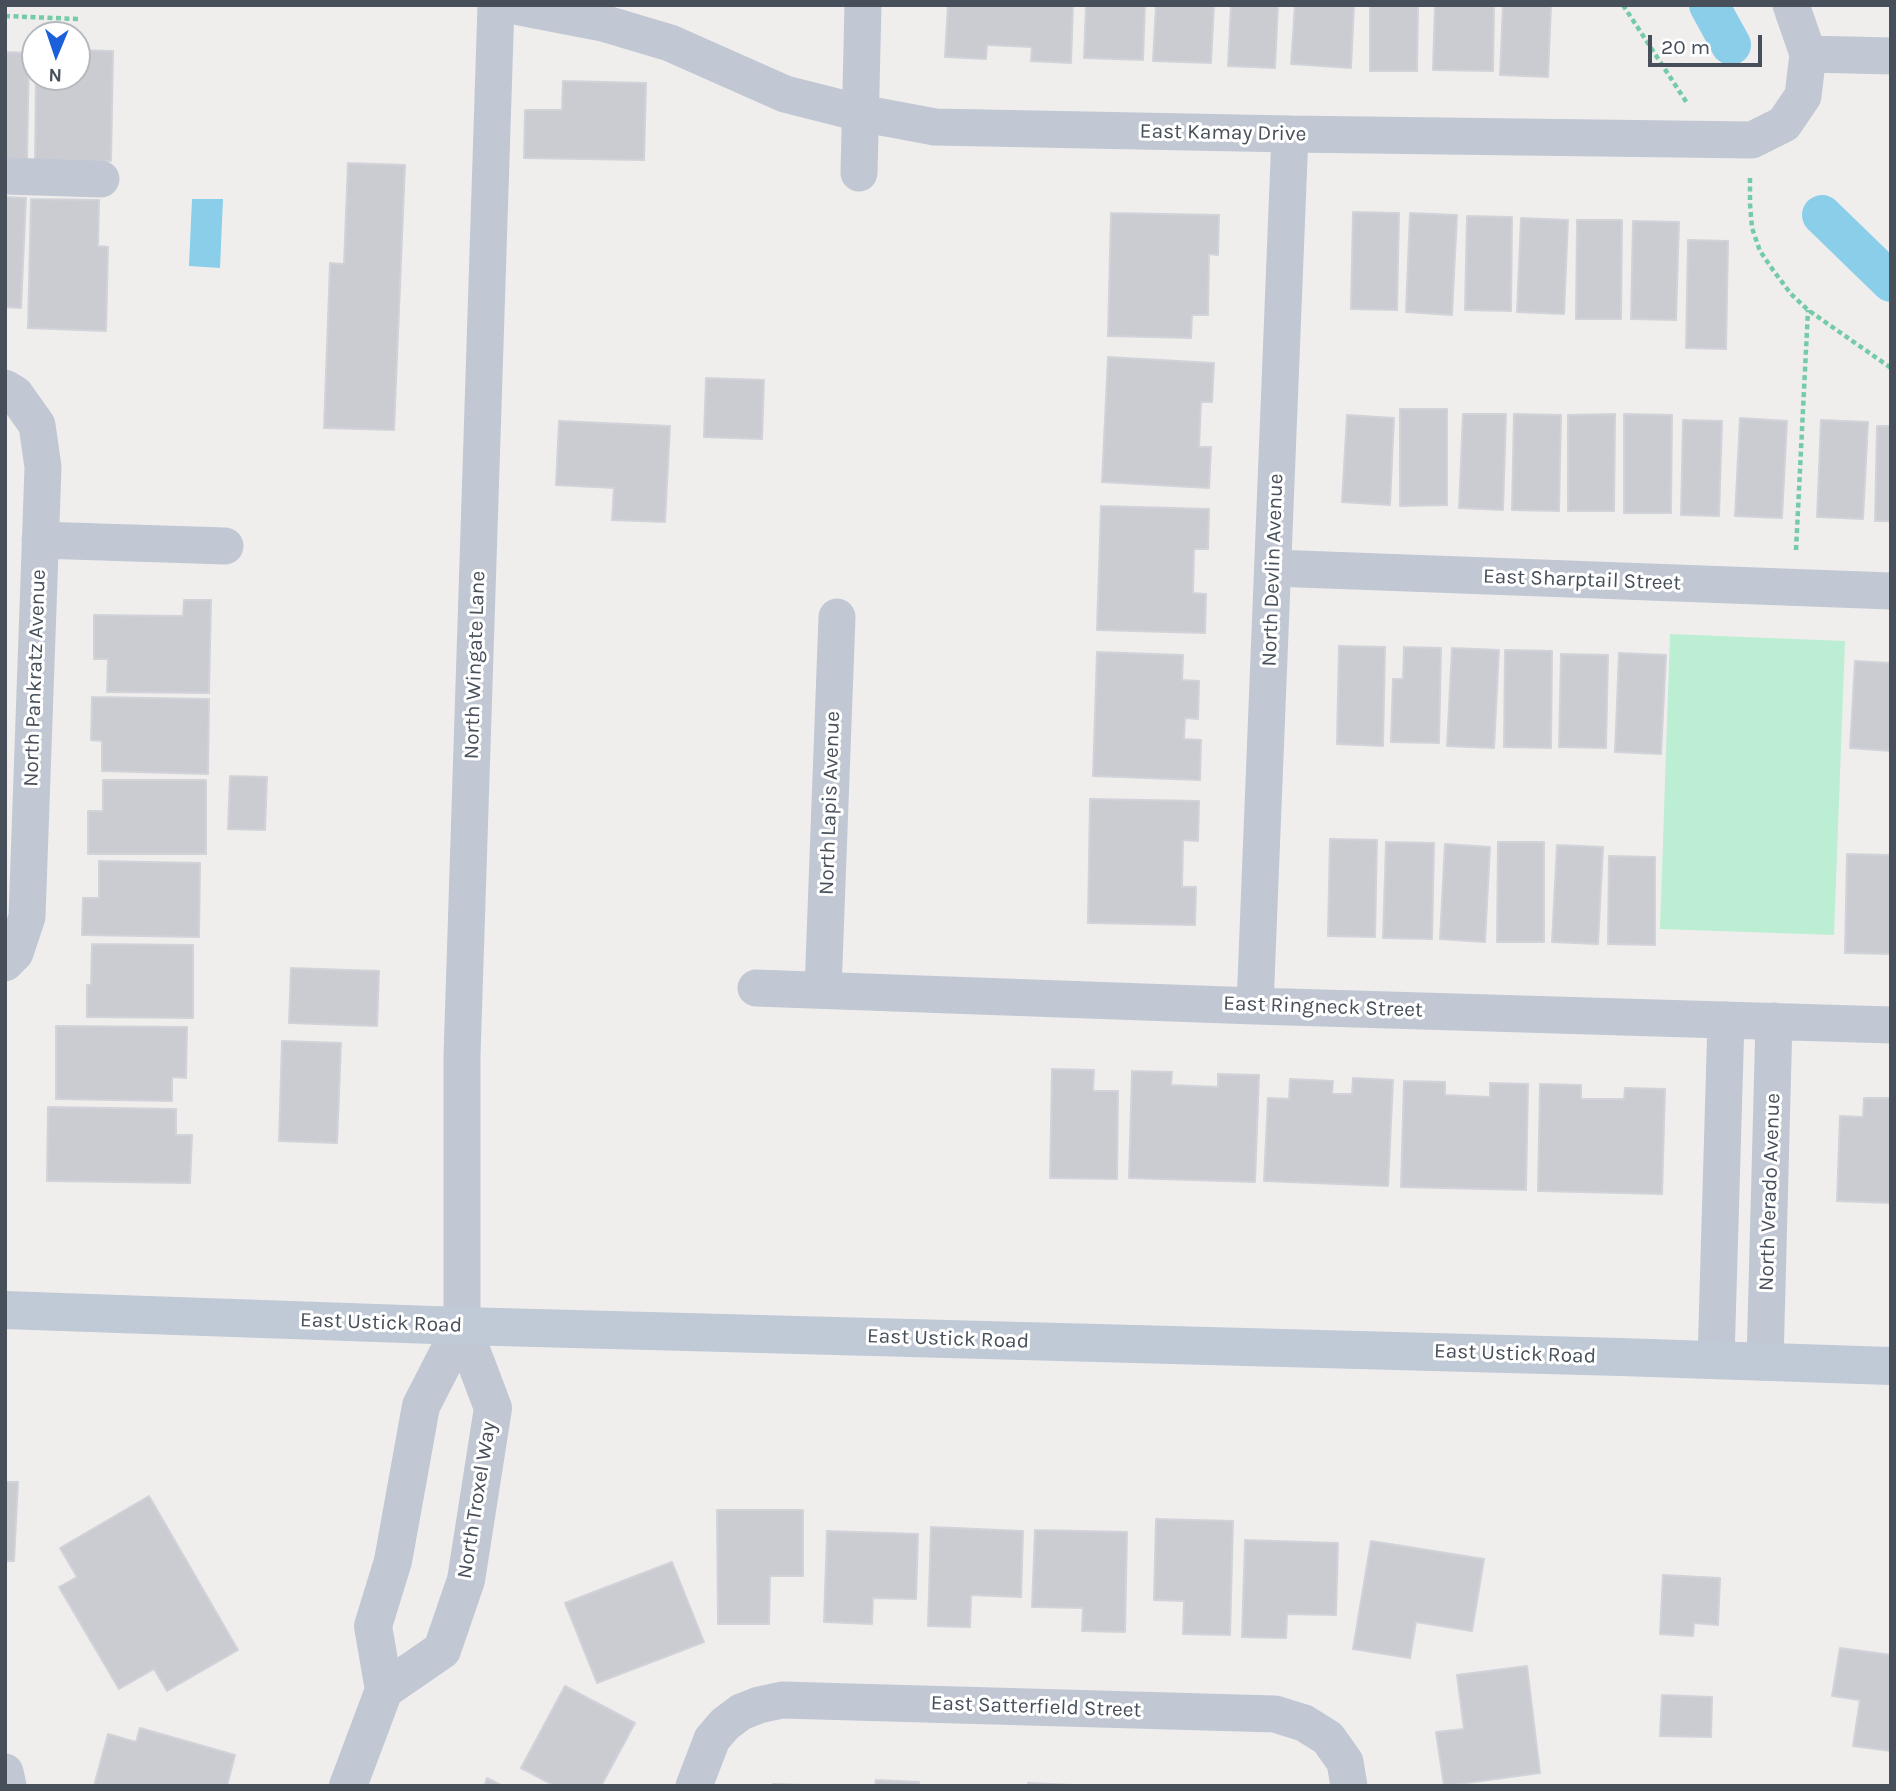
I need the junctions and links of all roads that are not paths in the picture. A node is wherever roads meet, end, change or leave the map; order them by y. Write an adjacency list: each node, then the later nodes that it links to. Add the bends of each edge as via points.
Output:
1 (863, 5): 6 (street)
2 (1791, 5): 4 (street)
3 (508, 6): 6 (street, East Kamay Drive, via 603,23 670,43 785,94); 25 (street, North Wingate Lane, via 463,1042)
4 (1808, 54): 5 (street); 7 (street, East Kamay Drive, via 1802,96 1784,124 1752,140)
5 (1891, 56)
6 (860, 113): 7 (street, East Kamay Drive, via 935,127); 8 (street)
7 (1290, 134): 14 (street, North Devlin Avenue)
8 (859, 173)
9 (5, 176): 10 (street)
10 (101, 179)
11 (10, 391): 12 (street, North Pankratz Avenue, via 37,425 43,467)
12 (40, 540): 13 (street); 17 (street, North Pankratz Avenue, via 27,917 15,953)
13 (225, 546)
14 (1273, 568): 15 (street, East Sharptail Street); 20 (street, North Devlin Avenue)
15 (1891, 591)
16 (837, 617): 19 (street, North Lapis Avenue)
17 (5, 963)
18 (756, 988): 19 (street, East Ringneck Street)
19 (823, 990): 20 (street, East Ringneck Street)
20 (1255, 1006): 21 (street, East Ringneck Street)
21 (1726, 1020): 22 (street, East Ringneck Street); 26 (street)
22 (1774, 1021): 23 (street, East Ringneck Street); 27 (street, North Verado Avenue)
23 (1891, 1025)
24 (5, 1310): 25 (main road, East Ustick Road)
25 (462, 1326): 26 (main road, East Ustick Road); 29 (street, via 421,1406 393,1562 373,1626); 29 (street, North Troxel Way, via 493,1408 466,1580 442,1650)
26 (1716, 1360): 27 (main road, East Ustick Road)
27 (1765, 1362): 28 (main road, East Ustick Road)
28 (1891, 1366)
29 (384, 1690): 32 (street)
30 (5, 1772): 31 (street)
31 (8, 1786)
32 (348, 1786)
33 (694, 1786): 34 (street, East Satterfield Street, via 712,1740 725,1724 741,1712 782,1700 1275,1714 1304,1723 1328,1738 1345,1762)
34 (1349, 1786)

